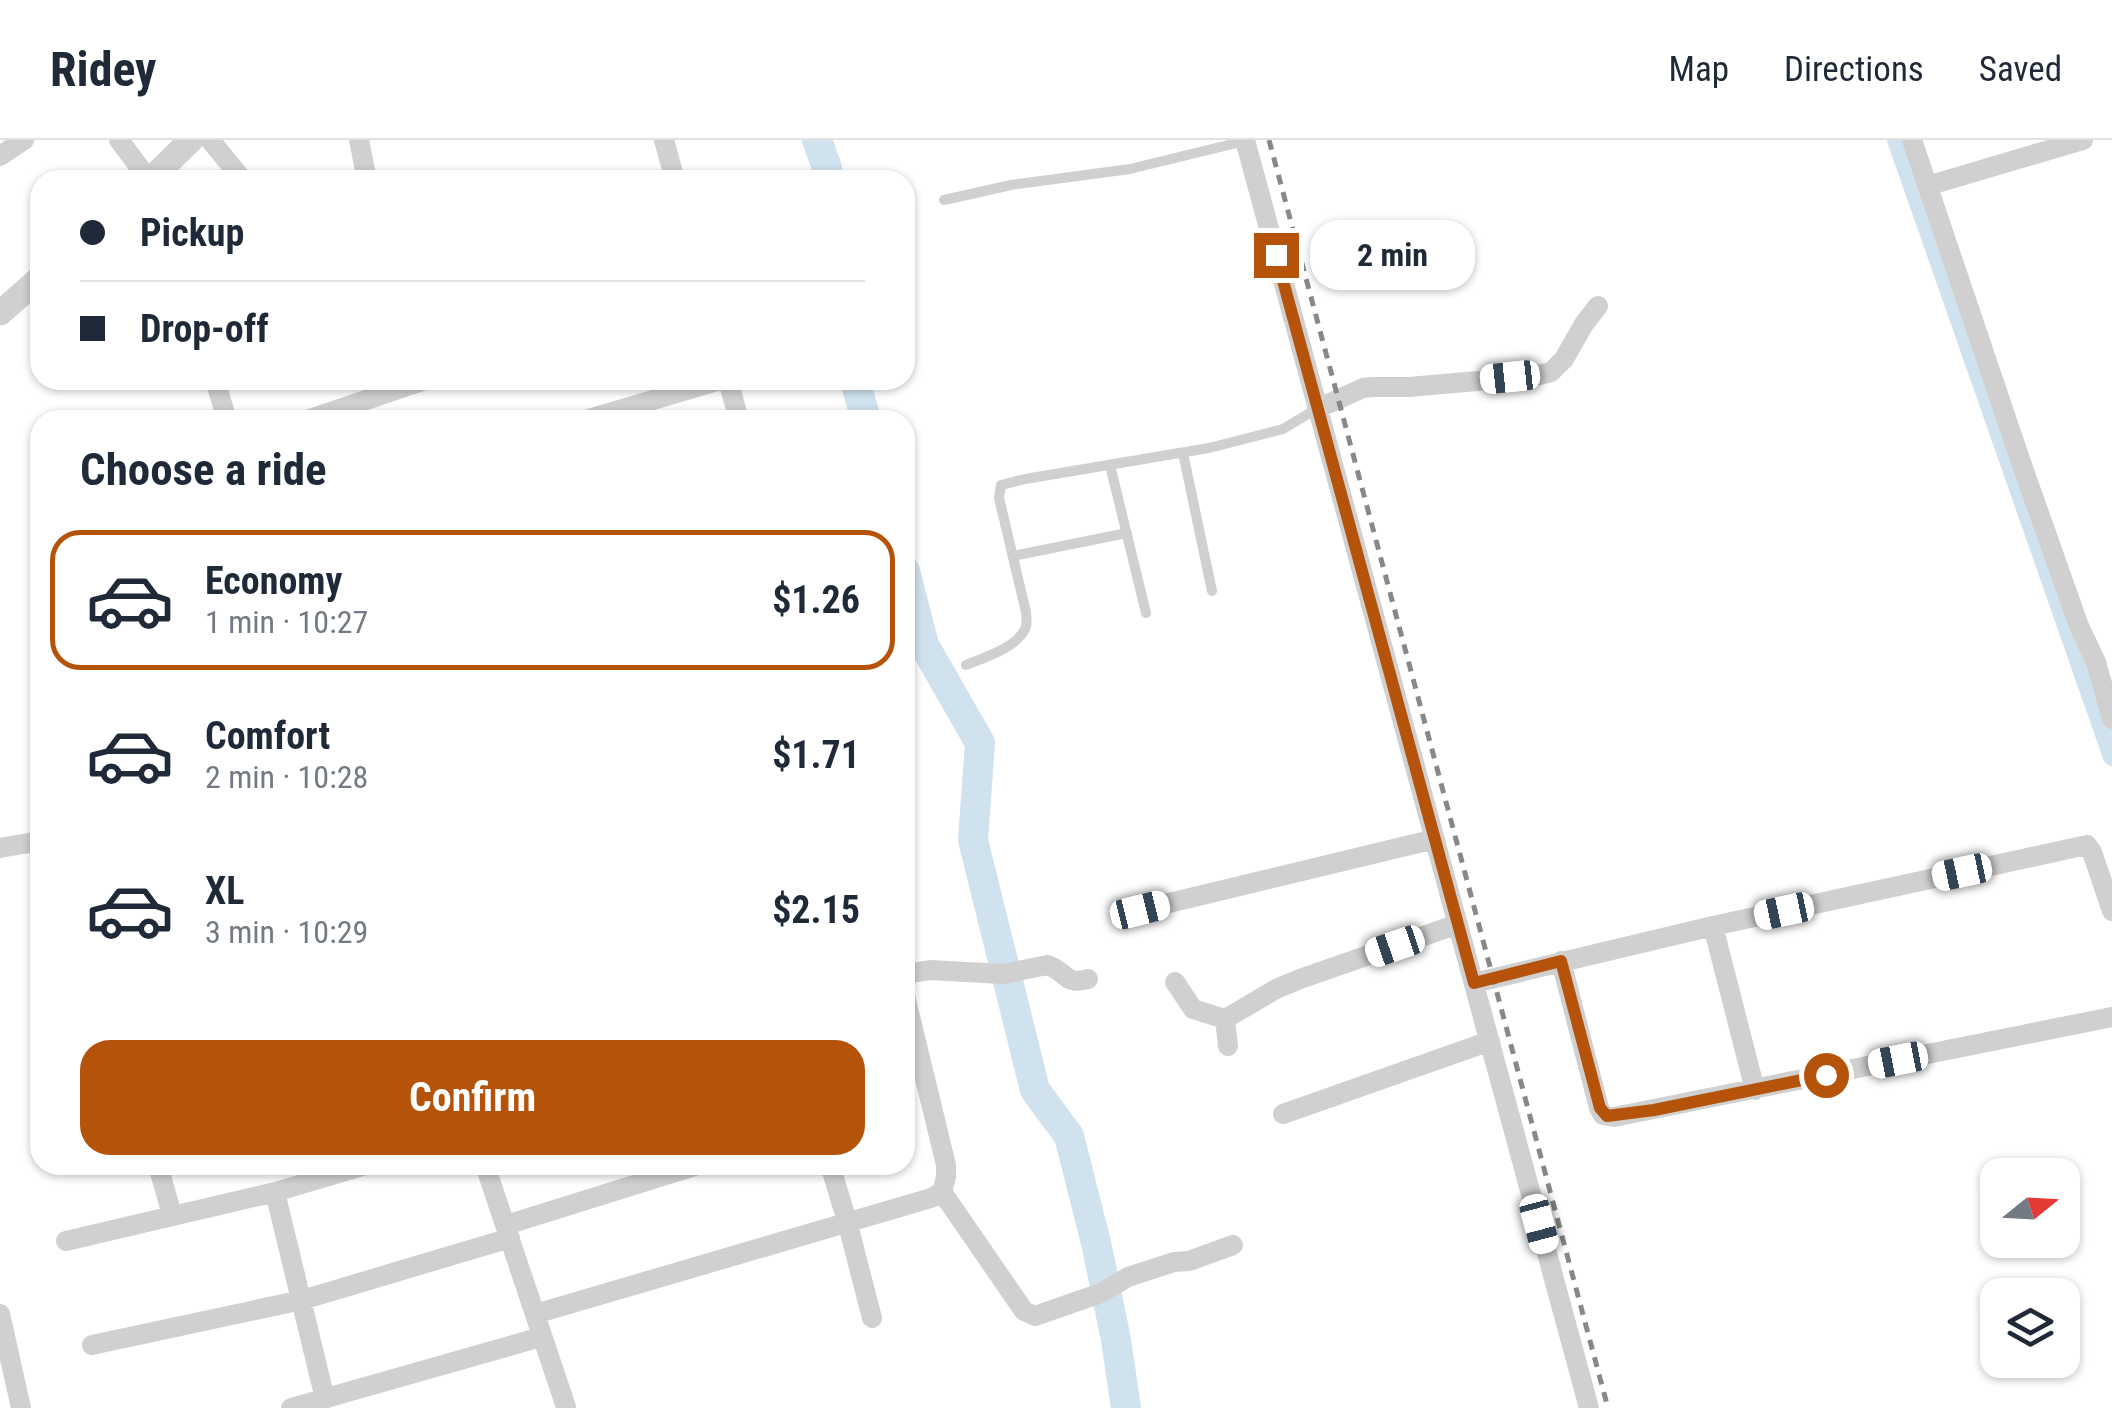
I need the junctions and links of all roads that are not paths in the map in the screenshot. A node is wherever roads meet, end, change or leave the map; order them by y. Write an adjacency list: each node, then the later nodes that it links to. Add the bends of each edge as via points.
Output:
1 (24, 140): 10 (street)
2 (118, 140): 11 (street)
3 (191, 140): 12 (street)
4 (210, 140): 13 (street)
5 (359, 140): 14 (street)
6 (664, 140): 15 (street)
7 (1245, 140): 17 (lane, via 1130,169); 25 (street)
8 (1912, 140): 16 (street)
9 (2083, 140): 16 (street)
10 (0, 156)
11 (145, 170)
12 (162, 170)
13 (236, 170)
14 (364, 170)
15 (672, 170)
16 (1927, 186): 35 (street)
17 (944, 200)
18 (30, 287): 20 (street)
19 (1598, 306): 25 (street, via 1551,372 1372,387)
20 (0, 314)
21 (351, 390): 24 (street)
22 (394, 390): 24 (street)
23 (690, 390): 27 (street)
24 (350, 404): 26 (street)
25 (1319, 408): 28 (lane, via 1283,429); 36 (street)
26 (334, 410)
27 (620, 410)
28 (1184, 452): 29 (lane); 32 (lane)
29 (1110, 464): 30 (lane); 31 (lane, via 1001,485)
30 (1127, 533): 31 (lane); 33 (lane)
31 (1013, 556): 34 (lane, via 1026,627 999,652)
32 (1212, 591)
33 (1146, 614)
34 (966, 666)
35 (2112, 719)
36 (1436, 839): 39 (street); 41 (street)
37 (30, 844): 38 (street)
38 (0, 848)
39 (1140, 910)
40 (2112, 911): 42 (street, via 2086,845)
41 (1458, 924): 47 (street); 49 (street, via 1291,982)
42 (1713, 926): 43 (street); 53 (street)
43 (1561, 961): 47 (street); 53 (street, via 1604,1115)
44 (915, 972): 45 (street, via 1003,974 1053,966 1074,982)
45 (1088, 979)
46 (1175, 982): 49 (street, via 1193,1009)
47 (1474, 983): 51 (street)
48 (2112, 1016): 53 (street)
49 (1225, 1018): 52 (street)
50 (915, 1037): 61 (street, via 946,1166)
51 (1490, 1040): 54 (street); 77 (street)
52 (1228, 1046)
53 (1755, 1090)
54 (1282, 1114)
55 (161, 1175): 62 (street)
56 (332, 1175): 60 (street)
57 (489, 1175): 64 (street)
58 (669, 1175): 64 (street)
59 (833, 1175): 63 (street)
60 (275, 1192): 62 (street); 67 (street)
61 (942, 1192): 63 (street); 66 (street, via 1021,1306 1035,1316 1128,1277)
62 (172, 1215): 65 (street)
63 (847, 1221): 69 (street); 70 (street)
64 (508, 1231): 67 (street); 69 (street)
65 (66, 1241)
66 (1233, 1245)
67 (302, 1300): 72 (street); 73 (street)
68 (0, 1314): 75 (street)
69 (535, 1314): 71 (street)
70 (872, 1318)
71 (541, 1337): 73 (street); 74 (street)
72 (92, 1345)
73 (325, 1399): 76 (street)
74 (566, 1407)
75 (21, 1408)
76 (291, 1408)
77 (1589, 1408)

